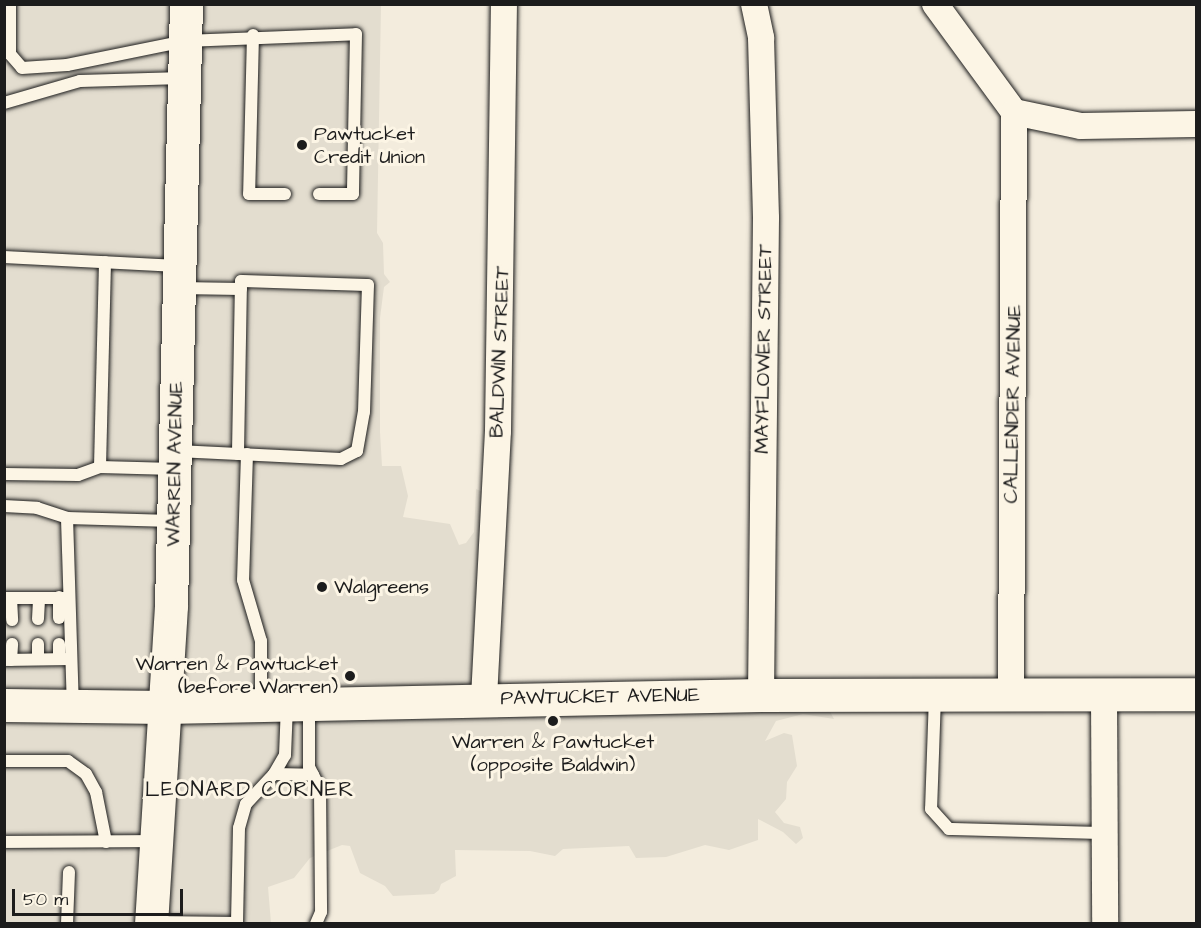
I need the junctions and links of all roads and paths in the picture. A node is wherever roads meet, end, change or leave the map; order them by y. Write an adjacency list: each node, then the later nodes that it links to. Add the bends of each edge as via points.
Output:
1 (10, 4): 7 (lane, via 10,54 22,68 67,64)
2 (186, 4): 7 (main road, WARREN AVENUE)
3 (504, 4): 42 (street, BALDWIN STREET, via 498,431)
4 (754, 4): 37 (street, MAYFLOWER STREET, via 761,38 766,218)
5 (935, 4): 10 (street)
6 (253, 35): 7 (lane); 12 (lane, via 249,194); 13 (lane, via 356,34 353,194)
7 (185, 40): 8 (main road, WARREN AVENUE)
8 (184, 78): 9 (lane, via 80,81); 16 (main road, WARREN AVENUE)
9 (4, 104)
10 (1014, 112): 11 (street, via 1081,126); 41 (street, CALLENDER AVENUE)
11 (1197, 124)
12 (285, 194)
13 (319, 194)
14 (4, 257): 15 (lane)
15 (105, 262): 16 (lane); 20 (lane)
16 (179, 277): 17 (lane); 19 (main road, WARREN AVENUE)
17 (241, 289): 18 (lane); 18 (lane, via 241,281 368,285 364,412 357,451 341,459)
18 (242, 454): 19 (lane); 43 (lane, via 243,580 261,641)
19 (176, 460): 20 (lane); 24 (main road, WARREN AVENUE)
20 (100, 467): 21 (lane, via 78,475)
21 (4, 474)
22 (4, 506): 23 (lane, via 37,508)
23 (67, 518): 24 (lane); 27 (lane)
24 (174, 521): 46 (main road, WARREN AVENUE)
25 (8, 598): 26 (lane); 30 (lane)
26 (39, 598): 27 (lane); 29 (lane)
27 (64, 598): 28 (lane); 35 (lane)
28 (59, 618)
29 (38, 619)
30 (12, 620)
31 (12, 644): 36 (lane)
32 (38, 644): 34 (lane)
33 (58, 644): 35 (lane)
34 (38, 659): 35 (lane); 36 (lane)
35 (65, 659): 45 (lane)
36 (8, 660)
37 (761, 694): 40 (main road, PAWTUCKET AVENUE); 42 (main road, PAWTUCKET AVENUE)
38 (1197, 694): 39 (main road, PAWTUCKET AVENUE)
39 (1104, 695): 41 (main road, PAWTUCKET AVENUE); 50 (street)
40 (935, 696): 41 (main road, PAWTUCKET AVENUE); 50 (lane, via 931,809 949,829)
41 (1011, 697)
42 (484, 699): 43 (main road, PAWTUCKET AVENUE)
43 (286, 702): 46 (main road, PAWTUCKET AVENUE); 48 (lane, via 285,755); 49 (lane, via 306,744)
44 (4, 705): 45 (main road, PAWTUCKET AVENUE)
45 (73, 705): 46 (main road, PAWTUCKET AVENUE)
46 (165, 706): 51 (main road, WARREN AVENUE)
47 (4, 761): 53 (lane, via 68,761 86,774 96,792)
48 (274, 774): 49 (lane); 56 (lane, via 246,804 238,828)
49 (313, 775): 58 (lane, via 320,789 321,912)
50 (1104, 833): 59 (street)
51 (156, 841): 53 (lane); 55 (main road, WARREN AVENUE)
52 (4, 842): 53 (lane)
53 (106, 842)
54 (69, 872): 57 (lane)
55 (151, 923): 56 (lane)
56 (237, 923)
57 (67, 924)
58 (316, 924)
59 (1105, 924)

